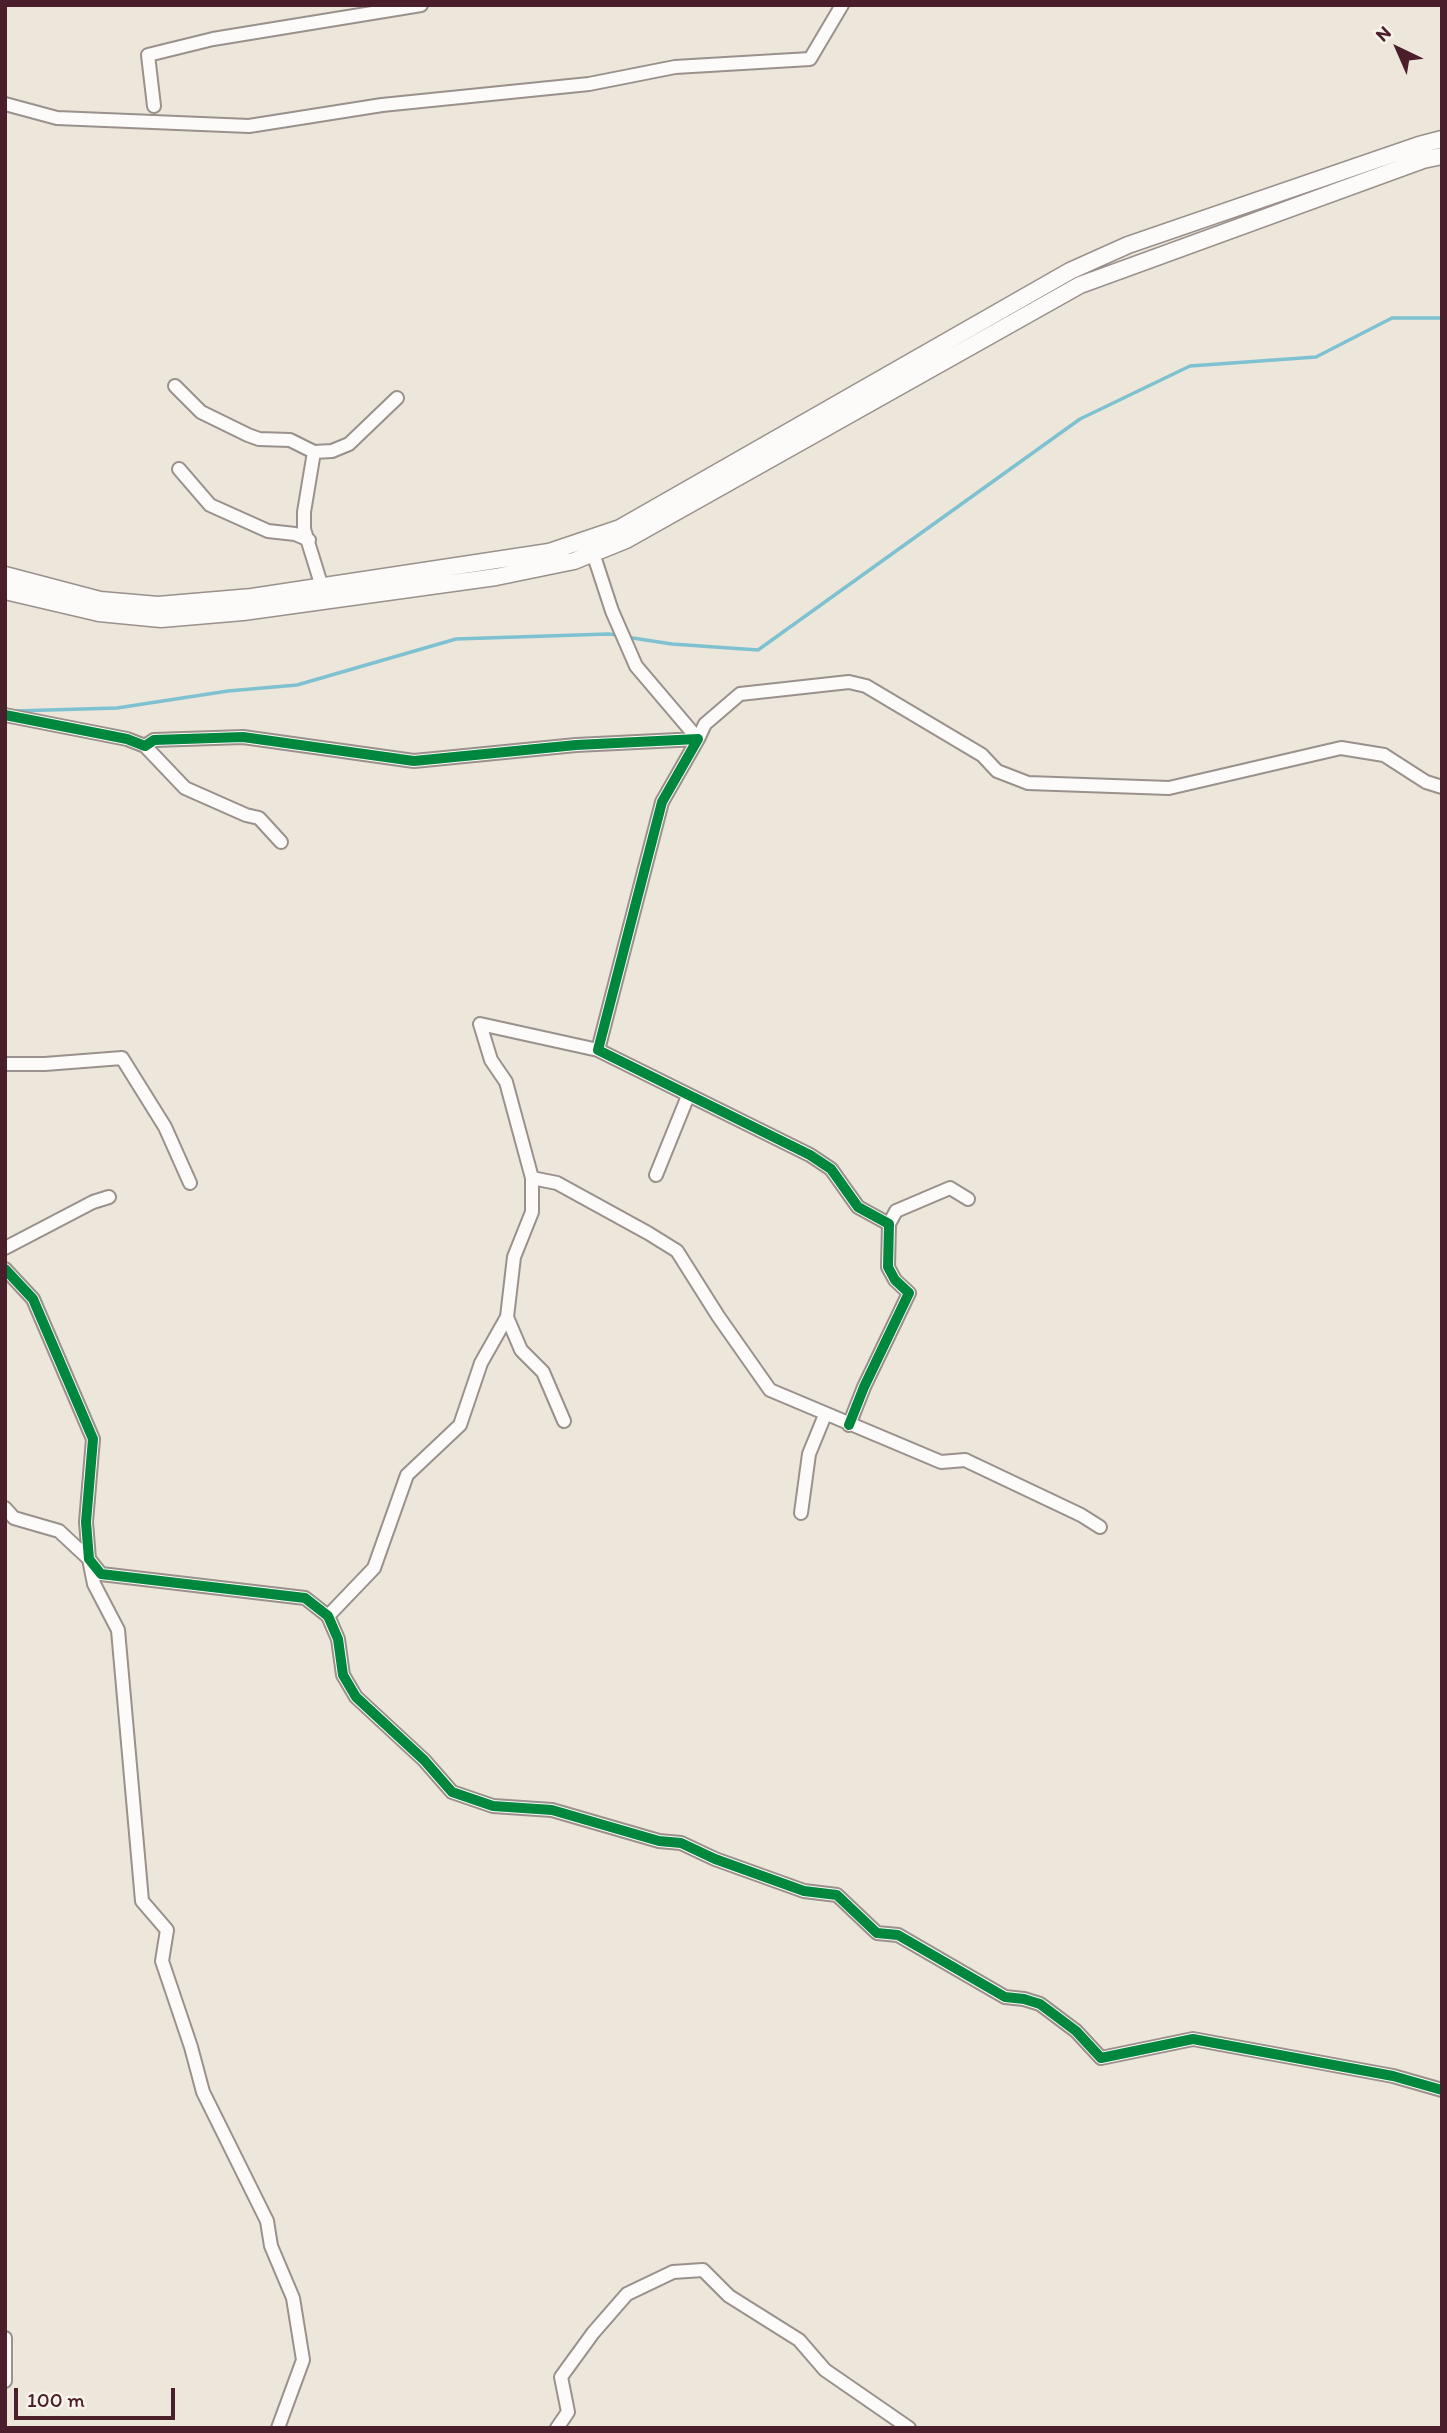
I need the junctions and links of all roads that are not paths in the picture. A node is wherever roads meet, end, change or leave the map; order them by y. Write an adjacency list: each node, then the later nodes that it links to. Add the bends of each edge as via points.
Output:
1 (421, 5): 4 (street, via 213,39 148,55)
2 (842, 5): 3 (street, via 810,58 675,67 589,83 382,105 249,126 57,118)
3 (5, 104)
4 (154, 106)
5 (1442, 139): 14 (main road, via 1128,245 1070,271 620,528 549,552)
6 (1442, 156): 12 (main road, via 1080,285 626,540)
7 (175, 386): 9 (street, via 201,412 248,435 290,440)
8 (397, 398): 9 (street, via 349,444 331,452)
9 (314, 452): 11 (street, via 304,512)
10 (178, 469): 11 (street, via 210,505 268,531)
11 (309, 540): 14 (street)
12 (593, 553): 15 (main road, via 495,577 161,619 99,613); 17 (street, via 636,666)
13 (5, 575): 14 (main road, via 100,600 158,605)
14 (322, 587)
15 (5, 592)
16 (5, 715): 18 (street)
17 (698, 739): 18 (street, via 414,761 243,737 154,740); 19 (street, via 705,724 740,694 849,682 866,686 982,755 997,771 1028,783 1169,788 1342,748 1384,755); 21 (street, via 662,802)
18 (145, 746): 20 (street, via 185,788 259,818)
19 (1442, 787)
20 (281, 842)
21 (598, 1050): 23 (street); 25 (street, via 480,1024 491,1060 506,1082)
22 (5, 1064): 26 (street, via 122,1058 165,1126)
23 (688, 1096): 24 (street); 29 (street, via 810,1155 831,1169 858,1207)
24 (656, 1175)
25 (532, 1178): 32 (street, via 532,1212 514,1256); 33 (street, via 557,1183 677,1251 770,1390)
26 (190, 1184)
27 (109, 1197): 30 (street)
28 (968, 1199): 29 (street, via 950,1188 897,1211)
29 (889, 1224): 35 (street, via 888,1267 909,1293)
30 (5, 1248)
31 (5, 1269): 39 (street, via 33,1299 93,1439 86,1522)
32 (507, 1317): 34 (street, via 521,1350 543,1372); 40 (street, via 481,1363 460,1425 407,1475 374,1568)
33 (825, 1415): 35 (street); 37 (street, via 809,1454)
34 (564, 1420)
35 (849, 1425): 38 (street, via 941,1462 965,1460)
36 (5, 1508): 39 (street, via 14,1518 59,1531)
37 (801, 1513)
38 (1100, 1527)
39 (89, 1559): 40 (street, via 101,1574 305,1598); 44 (street, via 94,1584 118,1630 142,1901 167,1930 162,1961 203,2092 267,2221 271,2246 293,2298 303,2360)
40 (328, 1616): 41 (street, via 338,1639 342,1675 356,1697 452,1792 492,1806 552,1810 659,1841 681,1843 804,1891 837,1895 877,1933 898,1935 1005,1997 1040,2004 1076,2031 1101,2058 1193,2039 1393,2076)
41 (1442, 2090)
42 (5, 2338): 43 (street)
43 (5, 2381)
44 (278, 2428)
45 (557, 2428): 46 (street, via 568,2412 561,2377 627,2294 673,2272 703,2270 729,2296 799,2340 825,2370)
46 (909, 2428)

